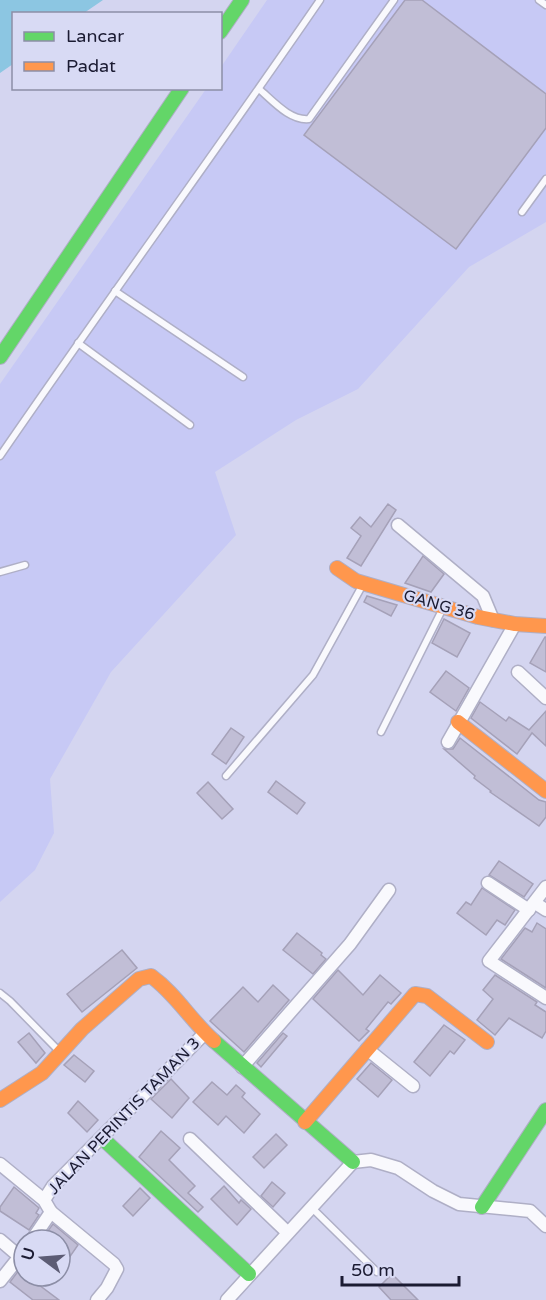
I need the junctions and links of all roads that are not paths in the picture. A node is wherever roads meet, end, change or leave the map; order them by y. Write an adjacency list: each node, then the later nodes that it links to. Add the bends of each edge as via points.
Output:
1 (242, 0): 6 (street)
2 (320, 0): 7 (lane)
3 (394, 0): 7 (lane, via 309,119 293,117)
4 (539, 0): 5 (lane)
5 (546, 5)
6 (222, 29)
7 (259, 89): 11 (lane)
8 (181, 90): 13 (street)
9 (546, 179): 10 (lane)
10 (522, 212)
11 (115, 291): 12 (lane); 14 (lane)
12 (78, 342): 15 (lane); 16 (lane)
13 (0, 357)
14 (243, 377)
15 (190, 424)
16 (0, 456)
17 (398, 525): 23 (street, via 483,596)
18 (25, 565): 20 (lane)
19 (337, 568): 21 (street, GANG 36)
20 (0, 572)
21 (364, 583): 22 (street, GANG 36); 31 (lane, via 313,675)
22 (444, 607): 23 (street, GANG 36); 29 (lane)
23 (493, 620): 24 (street, GANG 36)
24 (515, 624): 25 (street, GANG 36); 28 (street)
25 (546, 626)
26 (518, 672): 27 (street)
27 (546, 698)
28 (458, 722): 30 (street); 32 (street)
29 (381, 732)
30 (448, 742)
31 (226, 776)
32 (546, 791)
33 (488, 883): 36 (street)
34 (546, 887): 36 (street)
35 (388, 890): 44 (street, via 350,944)
36 (532, 907): 37 (street); 39 (street, via 489,962)
37 (546, 910)
38 (0, 993): 43 (lane)
39 (546, 998)
40 (205, 1033): 43 (street, via 167,988 151,976 139,980 82,1029); 44 (street); 49 (street, JALAN PERINTIS TAMAN 3)
41 (487, 1042): 42 (street, via 428,996 419,994)
42 (367, 1049): 45 (street); 48 (street)
43 (61, 1053): 46 (street, via 42,1073)
44 (242, 1066): 48 (street)
45 (413, 1086)
46 (0, 1100)
47 (546, 1110): 54 (street)
48 (305, 1122): 51 (street)
49 (102, 1138): 53 (street, JALAN PERINTIS TAMAN 3); 62 (street)
50 (190, 1139): 59 (street)
51 (353, 1162): 54 (street, via 371,1160 398,1168 459,1204); 55 (street)
52 (0, 1164): 53 (street)
53 (44, 1200): 56 (street)
54 (482, 1207): 57 (street, via 530,1211)
55 (312, 1208): 59 (street); 61 (lane)
56 (51, 1212): 58 (street); 65 (street, via 117,1269)
57 (545, 1222)
58 (40, 1228)
59 (287, 1232): 62 (street)
60 (12, 1266): 63 (street)
61 (377, 1272)
62 (249, 1274): 64 (street)
63 (0, 1281)
64 (230, 1299)
65 (97, 1300)

